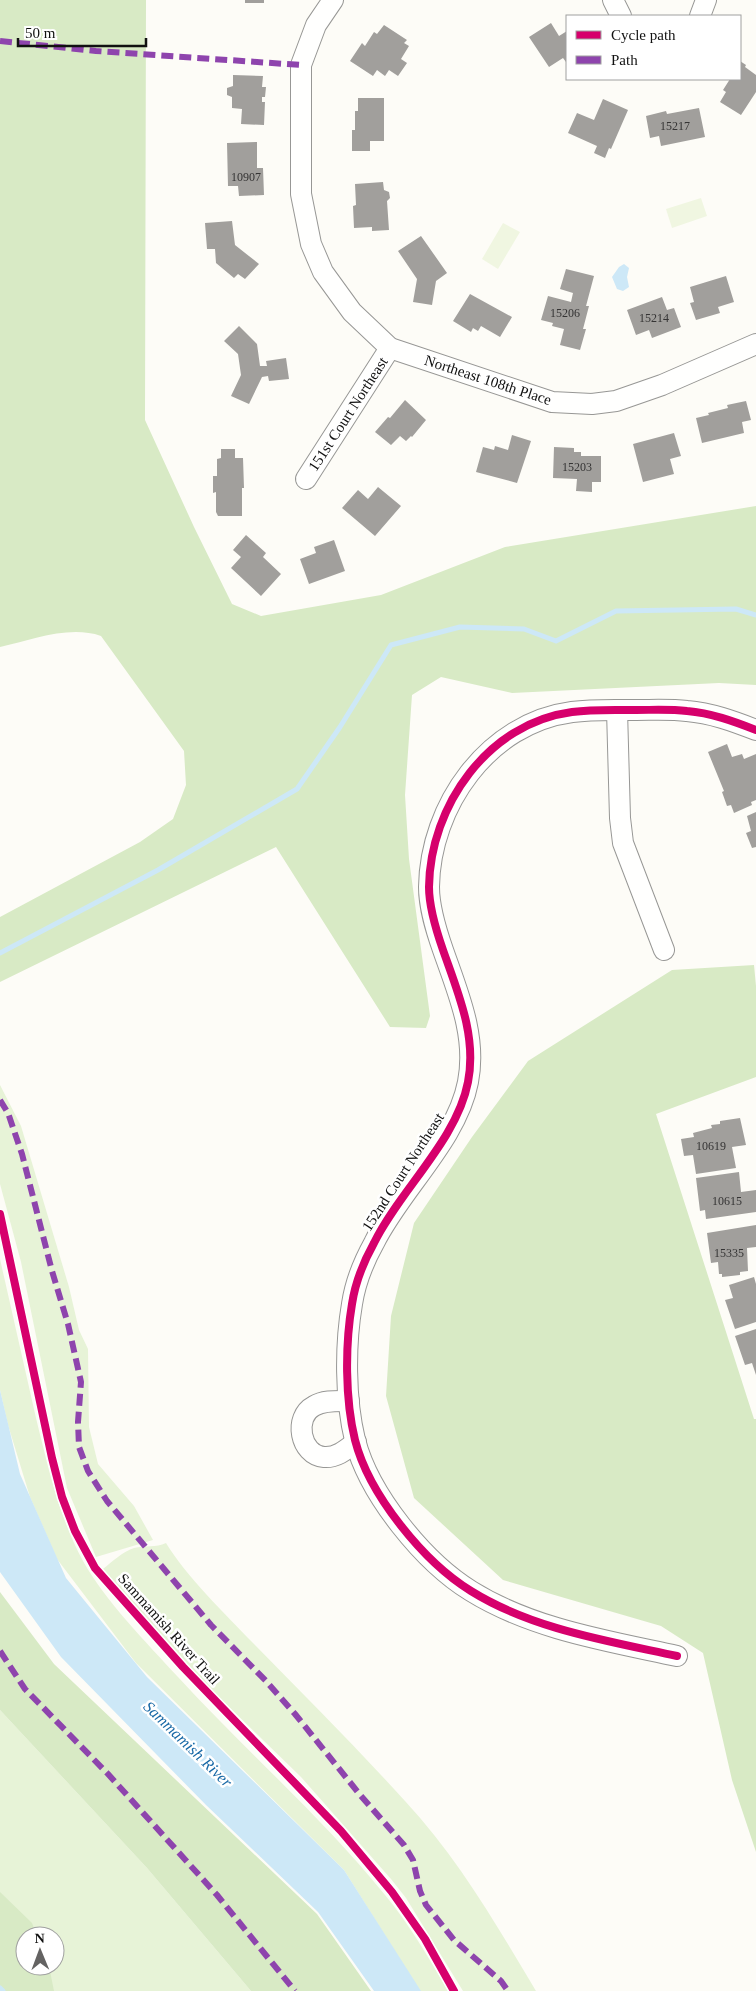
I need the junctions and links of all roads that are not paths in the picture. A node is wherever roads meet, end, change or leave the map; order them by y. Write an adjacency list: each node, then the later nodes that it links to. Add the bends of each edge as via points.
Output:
1 (334, 0): 7 (street, via 316,25 301,65 301,194 311,244 323,272 352,312)
2 (613, 0): 4 (street)
3 (706, 0): 5 (street)
4 (620, 15)
5 (700, 15)
6 (756, 344): 7 (street, Northeast 108th Place, via 662,385 616,401 592,404 552,402)
7 (390, 348): 8 (street, 151st Court Northeast)
8 (306, 479)
9 (617, 710): 10 (street, 152nd Court Northeast, via 686,710 725,717); 11 (street, via 622,842); 12 (street, 152nd Court Northeast, via 570,712 542,720 507,737 476,764 445,811 436,837 429,889 437,932 465,1012 469,1032 468,1081 461,1108 394,1208 362,1271 352,1300)
10 (756, 730)
11 (664, 950)
12 (349, 1401): 13 (street, 152nd Court Northeast); 13 (street, via 328,1401 313,1406 302,1420 302,1437 311,1451 324,1457 342,1453)
13 (356, 1442): 14 (street, 152nd Court Northeast, via 384,1502 418,1548 441,1570 473,1592 545,1624)
14 (677, 1656)

